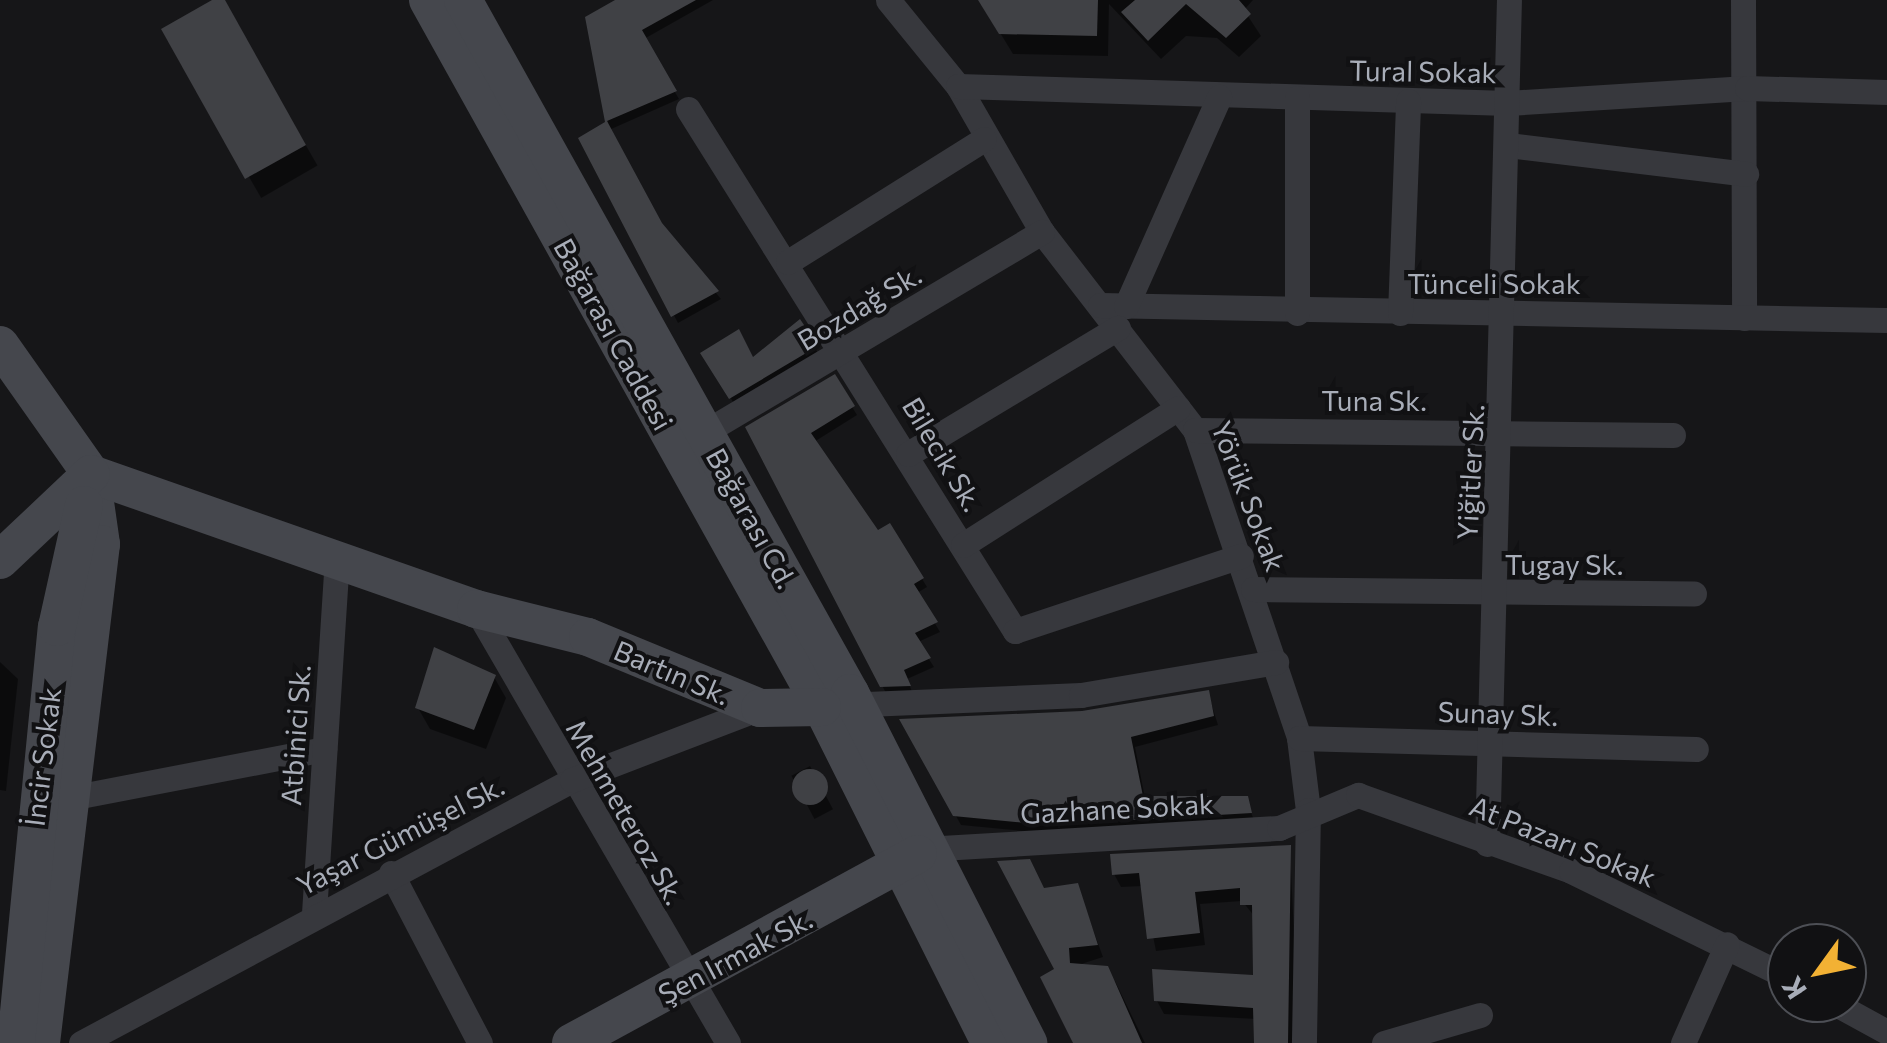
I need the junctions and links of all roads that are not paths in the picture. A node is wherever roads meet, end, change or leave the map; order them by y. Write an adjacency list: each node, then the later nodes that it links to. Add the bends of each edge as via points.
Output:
1 (428, 0): 6 (main road, Bağarası Caddesi)
2 (463, 0): 6 (main road, Bağarası Cd.)
3 (888, 0): 7 (street)
4 (1509, 0): 13 (street, Yiğitler Sk.)
5 (1742, 0): 8 (street)
6 (469, 43): 31 (main road, Bağarası Cd.); 44 (main road, Bağarası Caddesi)
7 (958, 86): 10 (street, Tural Sokak); 15 (street)
8 (1747, 88): 9 (street, Tural Sokak); 13 (street, Tural Sokak); 17 (street)
9 (1887, 92)
10 (1219, 97): 11 (street, Tural Sokak); 23 (street)
11 (1297, 98): 12 (street, Tural Sokak); 22 (street)
12 (1408, 100): 13 (street, Tural Sokak); 20 (street)
13 (1508, 102): 16 (street, Yiğitler Sk.)
14 (688, 108): 19 (street, Bilecik Sk.)
15 (984, 139): 18 (street); 19 (street)
16 (1508, 145): 17 (street); 21 (street, Yiğitler Sk.)
17 (1746, 174): 24 (street)
18 (1042, 232): 23 (street, Tünceli Sokak, via 1100,305); 27 (street, Bozdağ Sk.)
19 (788, 262): 27 (street, Bilecik Sk.)
20 (1400, 312): 21 (street, Tünceli Sokak); 22 (street, Tünceli Sokak)
21 (1506, 312): 24 (street, Tünceli Sokak); 30 (street, Yiğitler Sk.)
22 (1297, 313): 23 (street, Tünceli Sokak)
23 (1122, 317): 28 (street, Yörük Sokak); 33 (street)
24 (1744, 318): 25 (street, Tünceli Sokak)
25 (1887, 320)
26 (0, 345): 34 (main road, İncir Sokak)
27 (846, 351): 31 (street, Bozdağ Sk.); 33 (street, Bilecik Sk.)
28 (1178, 408): 29 (street, Yörük Sokak); 35 (street)
29 (1195, 430): 30 (street, Tuna Sk.); 36 (street, Yörük Sokak)
30 (1502, 431): 32 (street, Tuna Sk.); 41 (street, Yiğitler Sk.)
31 (705, 432): 44 (main road, Bağarası Cd.)
32 (1673, 435)
33 (908, 454): 35 (street, Bilecik Sk.)
34 (91, 474): 37 (main road); 38 (main road, Bartın Sk.); 51 (main road, İncir Sokak, via 101,544); 61 (main road, İncir Sokak, via 57,628)
35 (963, 545): 36 (street, Bilecik Sk., via 1015,631)
36 (1241, 556): 39 (street, Yörük Sokak)
37 (0, 560)
38 (337, 562): 42 (main road, Bartın Sk.); 49 (street, Atbinici Sk.)
39 (1253, 588): 41 (street, Tugay Sk.); 43 (street, Yörük Sokak)
40 (1694, 594): 41 (street, Tugay Sk.)
41 (1494, 595): 47 (street, Yiğitler Sk.)
42 (476, 609): 45 (main road, Bartın Sk., via 588,636); 50 (street, Mehmeteroz Sk.)
43 (1276, 662): 44 (street, Bartın Sk., via 1081,694); 46 (street, Yörük Sokak)
44 (838, 706): 45 (main road, Bartın Sk.); 54 (main road, Bağarası Caddesi)
45 (760, 708): 50 (street, Yaşar Gümüşel Sk.)
46 (1299, 738): 47 (street, Sunay Sk.); 52 (street, Yörük Sokak)
47 (1486, 743): 48 (street, Sunay Sk.); 53 (street, Yiğitler Sk.)
48 (1696, 749)
49 (324, 750): 51 (street); 56 (street, Atbinici Sk.)
50 (572, 780): 55 (street, Yaşar Gümüşel Sk.); 59 (street, Mehmeteroz Sk.)
51 (70, 798): 62 (main road, İncir Sokak)
52 (1308, 810): 53 (street, At Pazarı Sokak, via 1358,795); 54 (street, Gazhane Sokak, via 1279,828); 69 (street, Yörük Sokak)
53 (1487, 844): 57 (street, At Pazarı Sokak, via 1572,871)
54 (912, 860): 59 (main road, Şen Irmak Sk.); 67 (main road, Bağarası Caddesi); 68 (main road)
55 (391, 873): 56 (street, Yaşar Gümüşel Sk.); 64 (street)
56 (314, 913): 63 (street, Yaşar Gümüşel Sk.)
57 (1727, 944): 58 (street, At Pazarı Sokak); 71 (street)
58 (1767, 966)
59 (690, 980): 65 (main road, Şen Irmak Sk.); 66 (street, Mehmeteroz Sk.)
60 (1480, 1015): 70 (street)
61 (16, 1043)
62 (42, 1043)
63 (81, 1043)
64 (480, 1043)
65 (570, 1043)
66 (728, 1043)
67 (990, 1043)
68 (1028, 1043)
69 (1304, 1043)
70 (1384, 1043)
71 (1683, 1043)

